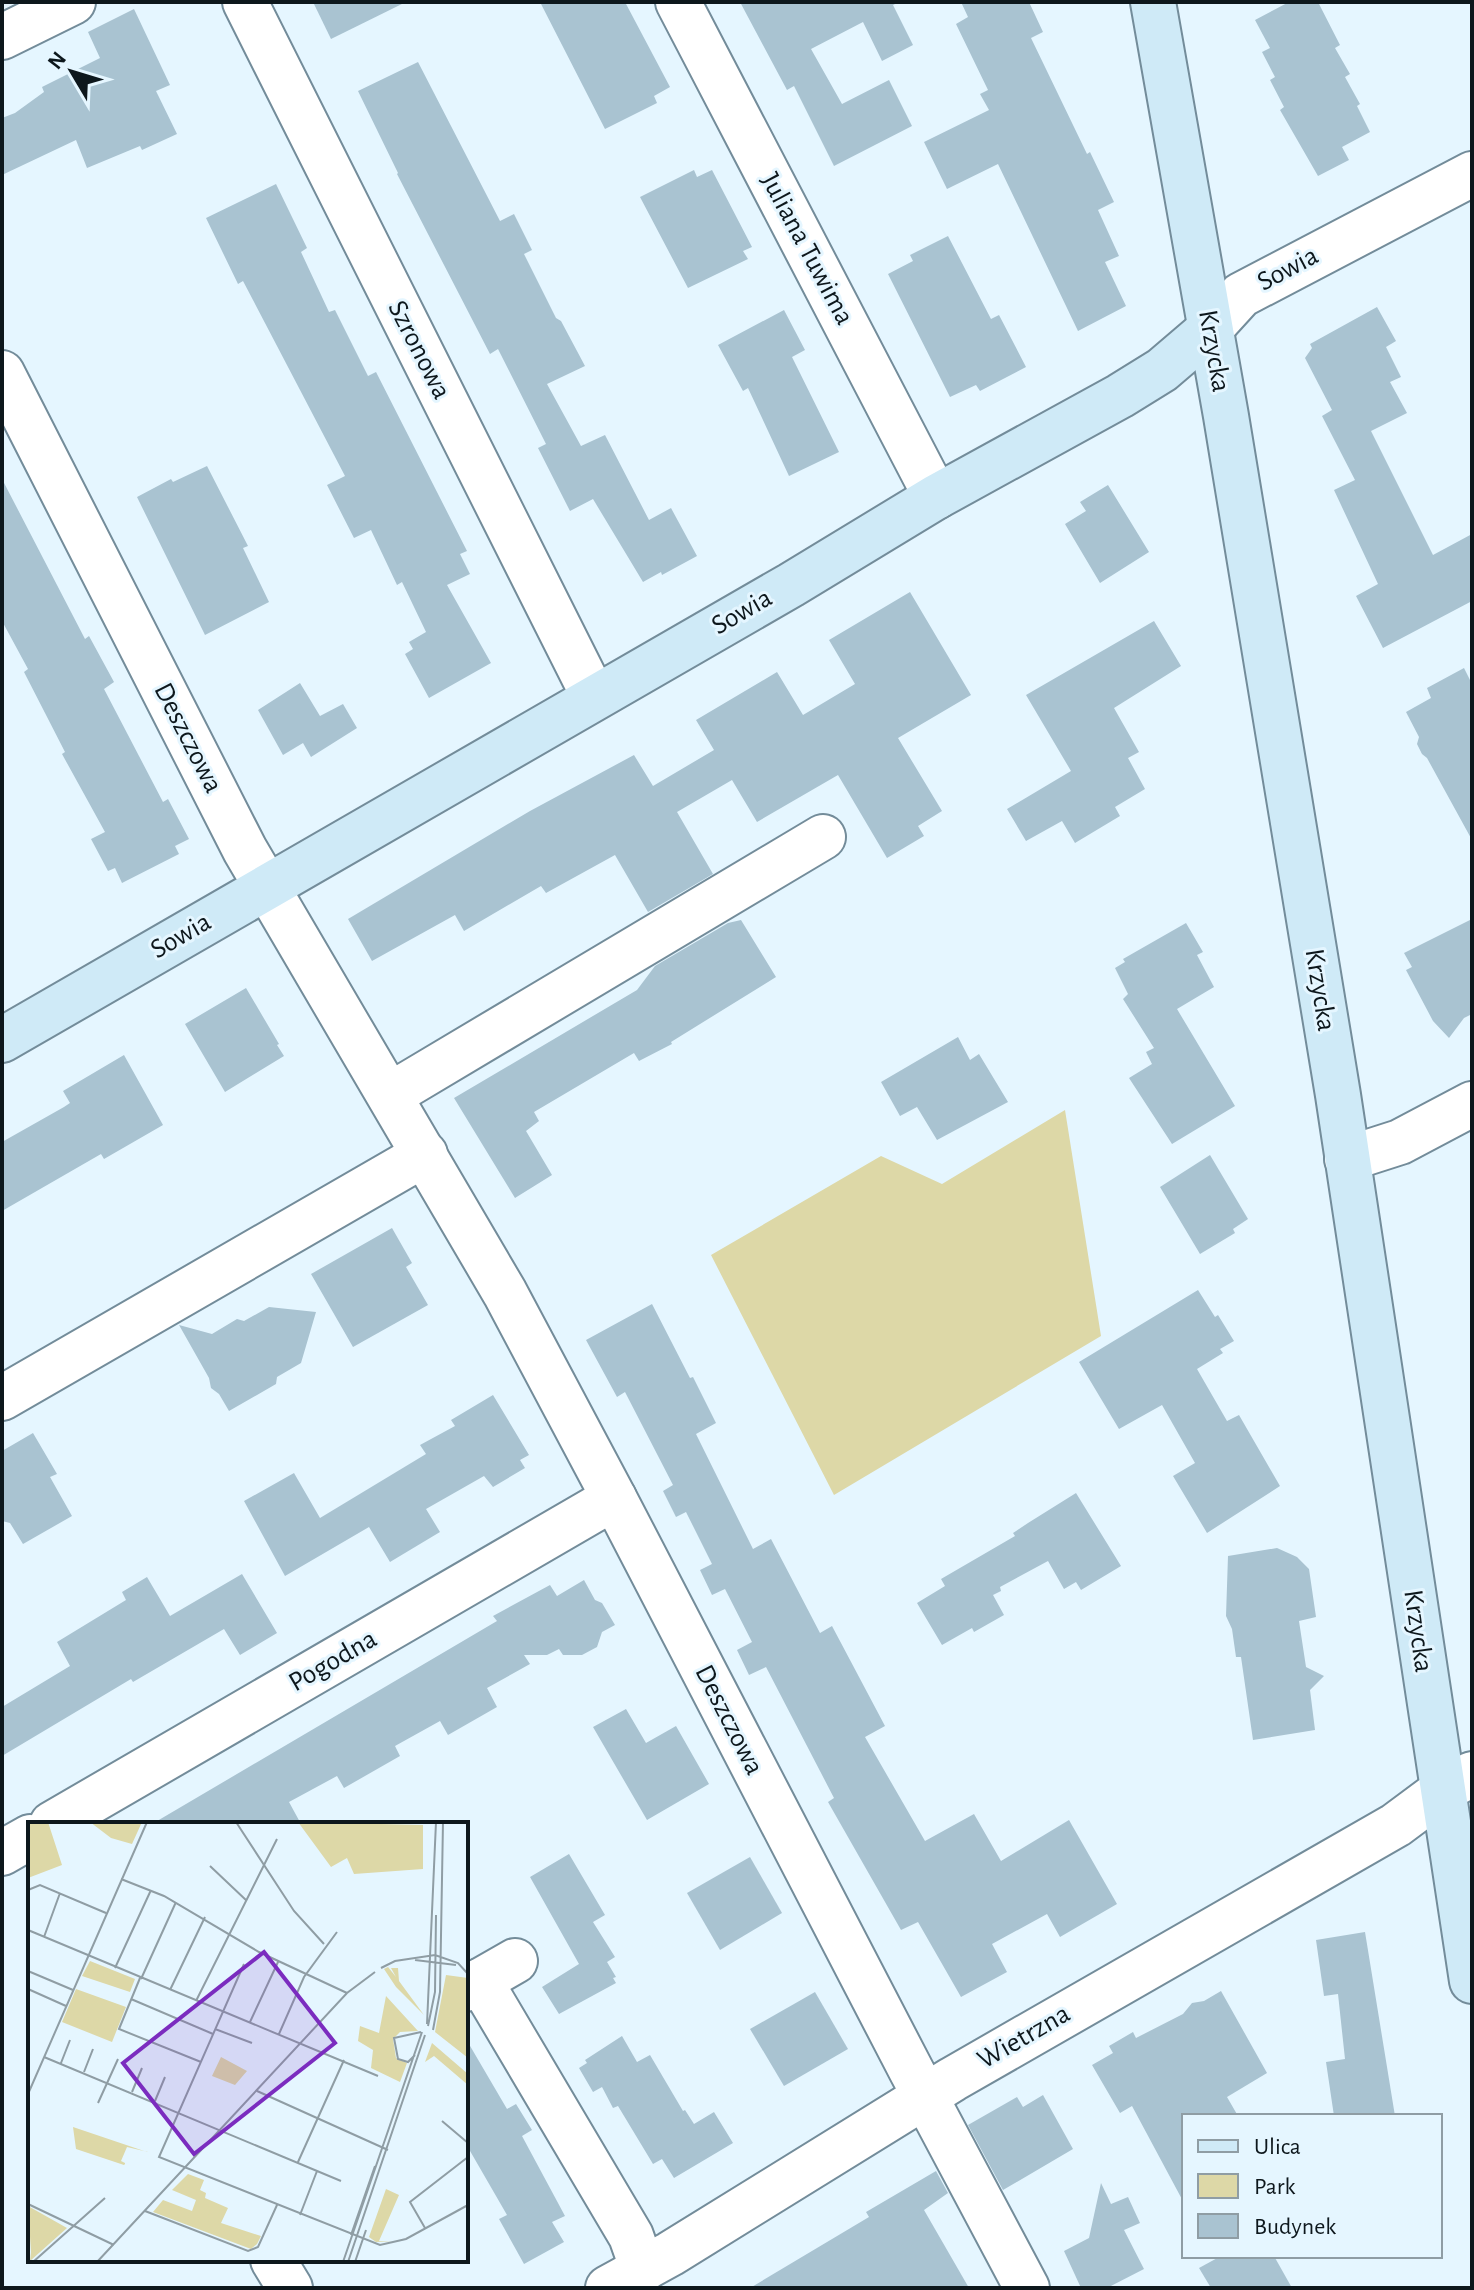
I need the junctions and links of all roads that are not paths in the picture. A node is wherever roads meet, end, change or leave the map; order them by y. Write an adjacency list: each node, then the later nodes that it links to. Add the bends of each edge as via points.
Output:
1 (73, 2): 5 (street)
2 (245, 2): 10 (street, Szronowa)
3 (678, 2): 9 (street, Juliana Tuwima)
4 (1153, 2): 7 (street, Krzycka)
5 (2, 37)
6 (1472, 174): 7 (street, Sowia, via 1241,295)
7 (1210, 329): 9 (street, Sowia, via 1162,370 1120,396); 17 (street, Krzycka)
8 (2, 373): 12 (street, Deszczowa)
9 (936, 497): 10 (street, Sowia)
10 (594, 697): 12 (street, Sowia)
11 (823, 837): 14 (street)
12 (266, 887): 13 (street, Sowia); 14 (street, Deszczowa)
13 (2, 1040)
14 (390, 1095): 16 (street, Deszczowa)
15 (1472, 1104): 17 (street, via 1400,1142)
16 (425, 1154): 18 (street); 19 (street, Deszczowa)
17 (1347, 1159): 20 (street, Krzycka)
18 (2, 1398)
19 (614, 1498): 21 (street, Pogodna); 26 (street, Deszczowa)
20 (1457, 1782): 25 (street, Krzycka); 26 (street, Wietrzna, via 1396,1825)
21 (55, 1822)
22 (28, 1838): 23 (street)
23 (2, 1853)
24 (487, 1977): 28 (street, via 631,2236)
25 (1472, 1981)
26 (925, 2095): 28 (street, Wietrzna); 30 (street, Deszczowa)
27 (274, 2262): 29 (street)
28 (626, 2279)
29 (290, 2288)
30 (1027, 2288)

